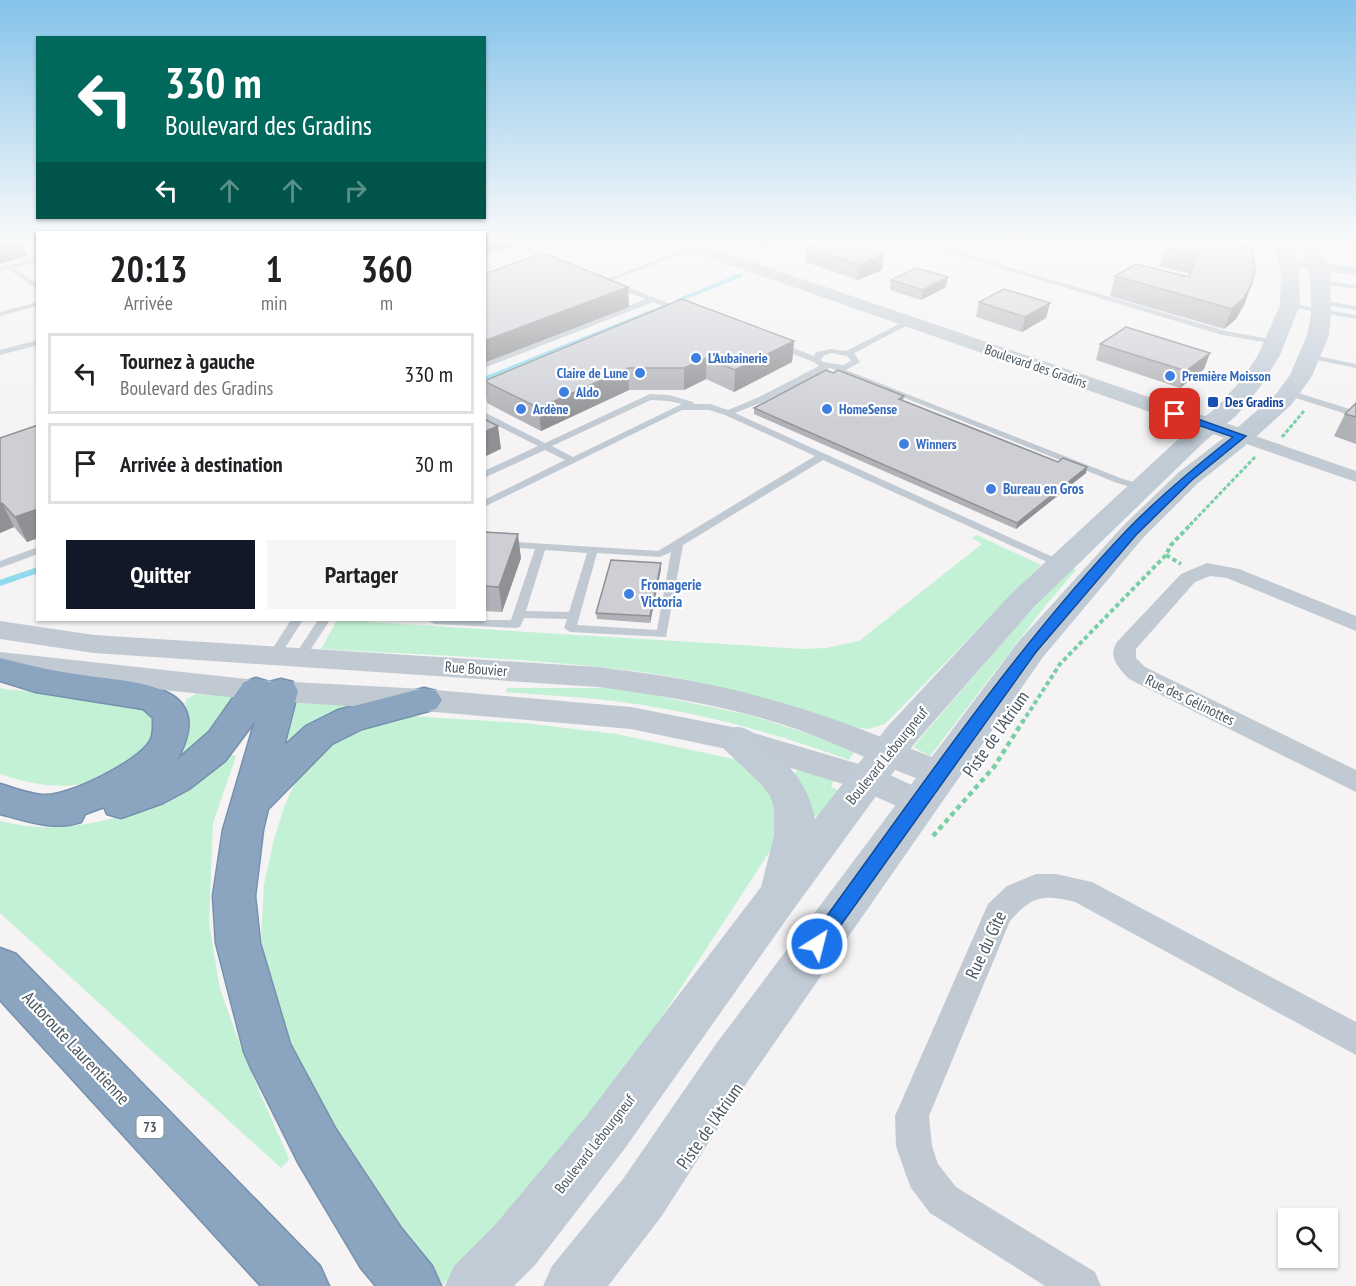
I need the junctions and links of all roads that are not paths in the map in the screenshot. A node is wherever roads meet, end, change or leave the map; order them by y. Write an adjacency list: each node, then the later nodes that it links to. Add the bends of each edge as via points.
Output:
1 (643, 303): 21 (lane)
2 (663, 303): 11 (lane, via 687,312)
3 (855, 303): 13 (street, Boulevard des Gradins)
4 (1123, 303): 14 (lane, via 1225,333)
5 (1294, 303): 9 (lane)
6 (1319, 303): 19 (main road, via 1318,335)
7 (1337, 303): 12 (lane)
8 (36, 305): 10 (lane)
9 (1290, 305): 14 (main road, Boulevard Lebourgneuf)
10 (0, 314)
11 (665, 317)
12 (1356, 317)
13 (907, 322): 18 (lane); 29 (street, Boulevard des Gradins)
14 (1275, 342): 29 (main road, Boulevard Lebourgneuf, via 1253,381)
15 (36, 343): 17 (lane)
16 (771, 343): 20 (lane)
17 (0, 353)
18 (848, 353): 20 (lane, via 823,352); 23 (lane, via 856,359 854,364)
19 (1310, 356): 22 (lane); 24 (main road)
20 (817, 360): 23 (lane)
21 (486, 365)
22 (1356, 366)
23 (829, 367): 26 (lane); 36 (lane)
24 (1288, 393): 27 (lane); 30 (main road)
25 (696, 406): 26 (lane); 31 (lane, via 669,398 650,398); 33 (lane, via 680,407)
26 (728, 413): 32 (lane)
27 (1356, 414)
28 (486, 416): 31 (lane)
29 (1210, 426): 30 (street, Boulevard des Gradins); 36 (main road, Boulevard Lebourgneuf)
30 (1251, 444): 35 (street, Boulevard des Gradins); 61 (main road, via 1188,478 1132,532 1031,649)
31 (545, 446): 33 (lane); 34 (lane)
32 (821, 457): 39 (lane); 43 (lane)
33 (572, 460): 37 (lane)
34 (486, 474)
35 (1356, 477)
36 (1141, 487): 43 (main road, Boulevard Lebourgneuf)
37 (486, 503)
38 (486, 543): 40 (lane)
39 (678, 545): 41 (lane, via 660,554); 46 (lane, via 662,634 570,628)
40 (541, 547): 41 (lane); 45 (lane)
41 (592, 550): 46 (lane)
42 (36, 551): 44 (lane)
43 (1060, 564): 57 (main road, Boulevard Lebourgneuf, via 948,681)
44 (0, 565)
45 (519, 614): 46 (lane); 49 (lane, via 516,624)
46 (573, 616)
47 (297, 621): 54 (lane)
48 (323, 621): 54 (lane)
49 (454, 621)
50 (1356, 624): 58 (street, Rue des Gélinottes, via 1232,573 1208,569 1188,578 1125,647 1125,660 1137,673)
51 (0, 630): 54 (street, Rue Bouvier)
52 (0, 662): 54 (street, Rue Bouvier)
53 (0, 669): 62 (highway, via 36,680 153,698 170,714 171,735 163,753 143,771 105,792)
54 (277, 674): 55 (street, Rue Bouvier); 57 (street, Rue Bouvier, via 598,677 651,684 765,709); 60 (highway); 62 (highway, via 196,766 146,795 115,805 84,811)
55 (424, 700): 56 (street, Rue Bouvier, via 631,718); 60 (highway, via 351,719 319,735)
56 (737, 740): 57 (street, Rue Bouvier); 63 (main road, via 774,773 790,796 795,822)
57 (877, 765): 61 (street, Rue Bouvier); 63 (main road, Boulevard Lebourgneuf)
58 (1356, 782)
59 (0, 800): 62 (highway)
60 (250, 803): 66 (highway, via 234,896 238,943 268,1052 317,1146)
61 (929, 806): 69 (main road, via 733,1061 642,1198)
62 (46, 811)
63 (778, 897): 68 (main road, Boulevard Lebourgneuf, via 605,1133 515,1245)
64 (0, 968): 67 (highway, Autoroute Laurentienne / 73)
65 (1356, 1039): 70 (street, Rue du Gîte, via 1082,891 1057,885 1031,886 1011,898 998,913 912,1116 914,1146 924,1175 943,1200)
66 (397, 1267)
67 (300, 1286)
68 (474, 1286)
69 (572, 1286)
70 (1081, 1286)

